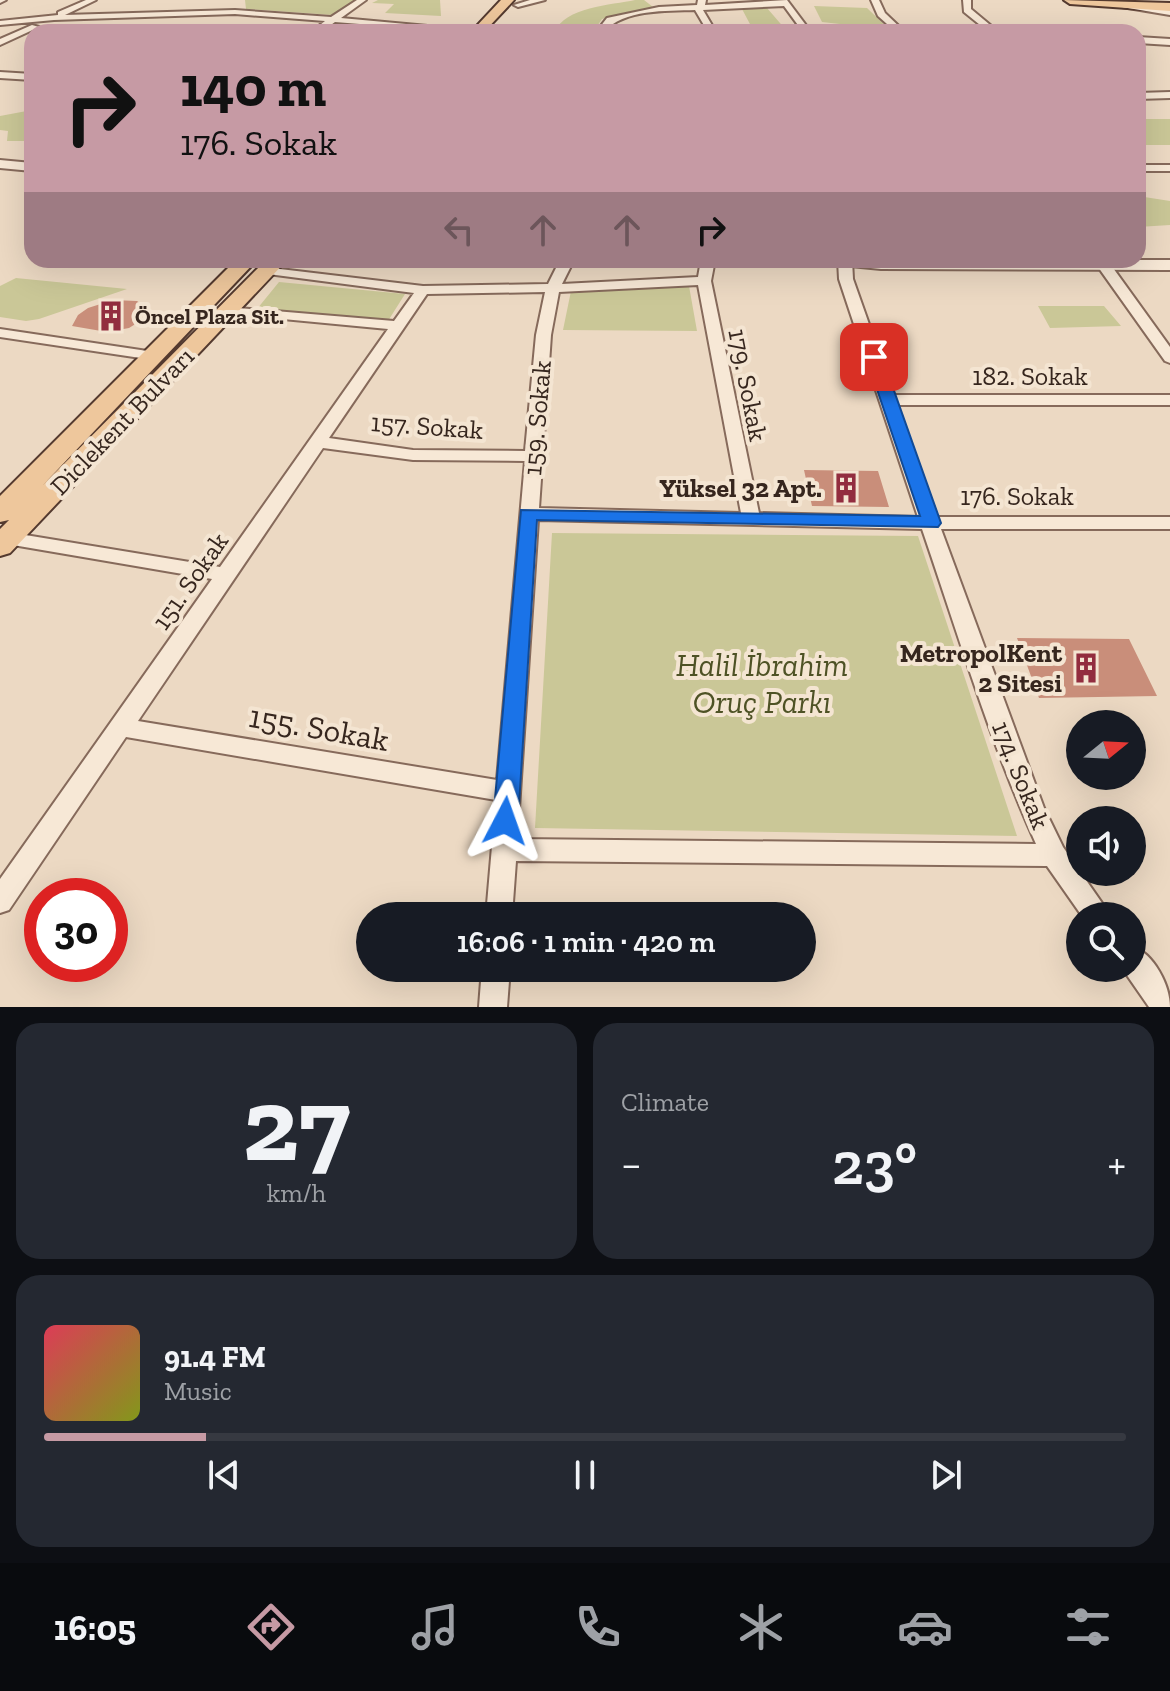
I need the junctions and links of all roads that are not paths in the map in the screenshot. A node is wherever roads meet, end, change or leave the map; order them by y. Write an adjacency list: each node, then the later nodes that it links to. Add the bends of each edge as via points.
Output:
1 (91, 0): 14 (street)
2 (236, 0): 13 (street)
3 (362, 0): 15 (street)
4 (541, 0): 9 (street)
5 (875, 0): 25 (street)
6 (967, 0): 26 (street, via 967,10)
7 (1070, 0): 12 (main road)
8 (1159, 0): 12 (main road)
9 (517, 2): 20 (main road); 21 (main road)
10 (783, 2): 11 (street); 24 (street)
11 (701, 3): 22 (street); 23 (street, via 699,11)
12 (1170, 9)
13 (235, 12): 14 (street); 15 (street)
14 (54, 18): 16 (street); 17 (street)
15 (334, 19): 18 (street); 19 (street)
16 (0, 23)
17 (40, 24)
18 (327, 24)
19 (389, 24)
20 (488, 24)
21 (499, 24)
22 (607, 24)
23 (707, 24)
24 (801, 24)
25 (892, 24)
26 (984, 24)
27 (24, 31): 29 (street)
28 (1146, 40): 30 (street)
29 (0, 42)
30 (1170, 42)
31 (0, 75): 32 (street)
32 (24, 76)
33 (1170, 95): 34 (street)
34 (1146, 96)
35 (0, 164): 36 (street)
36 (24, 166)
37 (1146, 168): 38 (street)
38 (1170, 168)
39 (1146, 265): 40 (street)
40 (1170, 265)
41 (258, 268): 54 (main road, Diclekent Bulvarı)
42 (260, 268): 51 (main road, Diclekent Bulvarı)
43 (293, 268): 50 (street)
44 (561, 268): 49 (street, 159. Sokak)
45 (706, 268): 48 (street, 179. Sokak)
46 (844, 268): 56 (street, 174. Sokak)
47 (1106, 268): 55 (street)
48 (704, 281): 49 (street); 62 (street, 179. Sokak)
49 (553, 288): 50 (street); 59 (street, 159. Sokak)
50 (423, 290): 52 (street, 151. Sokak)
51 (231, 310): 52 (street); 65 (main road, Diclekent Bulvarı)
52 (398, 326): 58 (street, 151. Sokak)
53 (0, 333): 54 (street)
54 (154, 356): 60 (main road, Diclekent Bulvarı)
55 (1170, 358)
56 (889, 400): 57 (street, 182. Sokak); 63 (street, 174. Sokak)
57 (1170, 400)
58 (318, 442): 59 (street, 157. Sokak, via 413,455); 66 (street, 151. Sokak)
59 (533, 456): 61 (street, 159. Sokak)
60 (0, 513)
61 (528, 514): 62 (street, 176. Sokak); 68 (street, 159. Sokak)
62 (751, 518): 63 (street, 176. Sokak)
63 (931, 523): 64 (street, 176. Sokak); 70 (street, 174. Sokak, via 994,707)
64 (1170, 523)
65 (4, 542): 66 (street)
66 (226, 575): 67 (street, 151. Sokak)
67 (121, 727): 68 (street, 155. Sokak); 71 (street, 151. Sokak)
68 (507, 792): 69 (street, 159. Sokak)
69 (503, 850): 70 (street); 72 (street, 159. Sokak)
70 (1054, 855): 73 (street, 174. Sokak)
71 (0, 901)
72 (500, 902)
73 (1088, 902)
74 (1146, 979): 77 (street)
75 (495, 982): 76 (street)
76 (493, 1007)
77 (1166, 1007)

